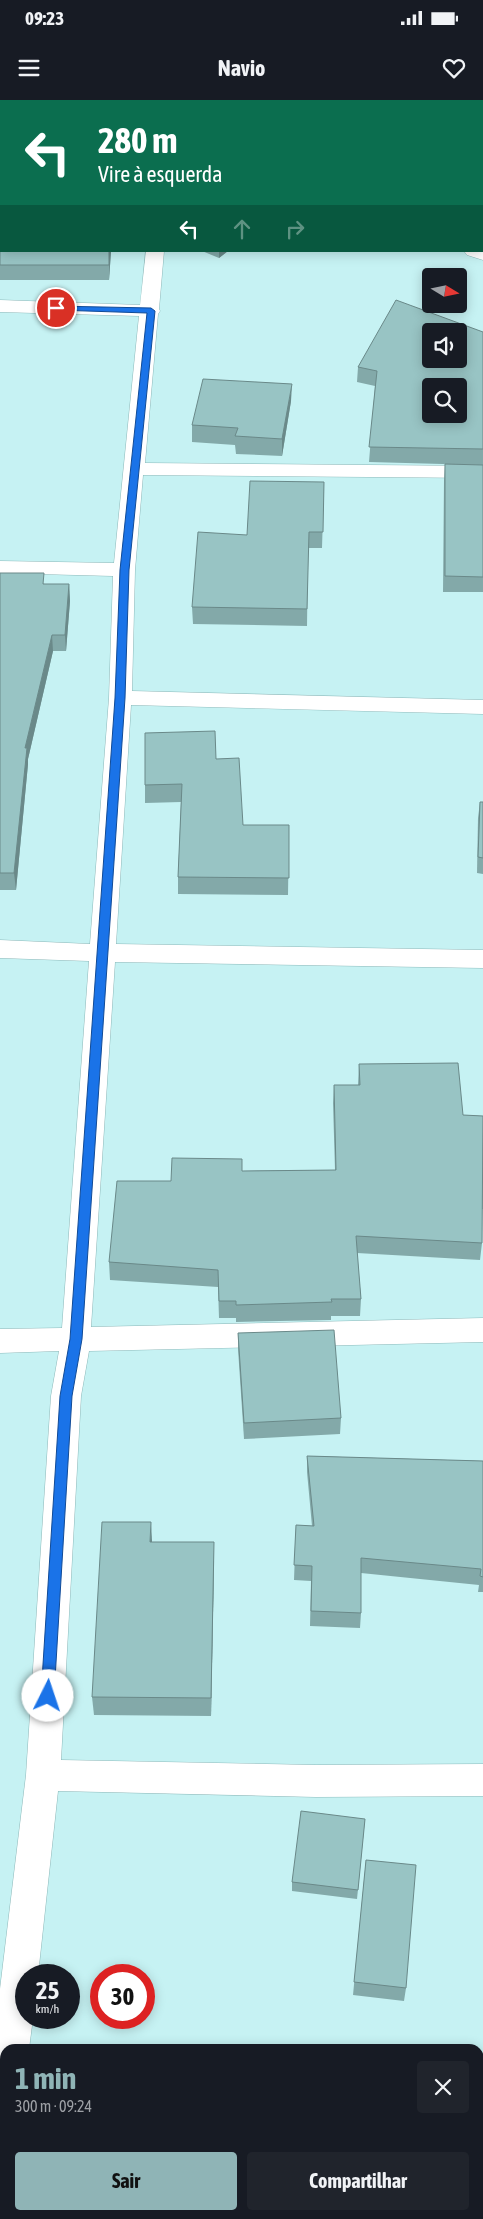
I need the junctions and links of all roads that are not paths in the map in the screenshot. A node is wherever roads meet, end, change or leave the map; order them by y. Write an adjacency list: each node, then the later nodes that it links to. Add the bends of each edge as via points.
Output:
1 (155, 252): 3 (street)
2 (0, 306): 3 (street)
3 (151, 311): 4 (street)
4 (135, 469): 5 (street); 7 (street)
5 (483, 472)
6 (0, 567): 7 (street)
7 (124, 570): 8 (street)
8 (120, 698): 9 (street); 11 (street)
9 (483, 707)
10 (0, 949): 11 (street)
11 (104, 953): 12 (street); 14 (street)
12 (483, 959)
13 (483, 1330): 14 (street)
14 (76, 1339): 15 (street); 16 (street, via 66,1396)
15 (0, 1341)
16 (43, 1775): 17 (street, via 316,1781); 18 (street)
17 (483, 1780)
18 (12, 2044)

